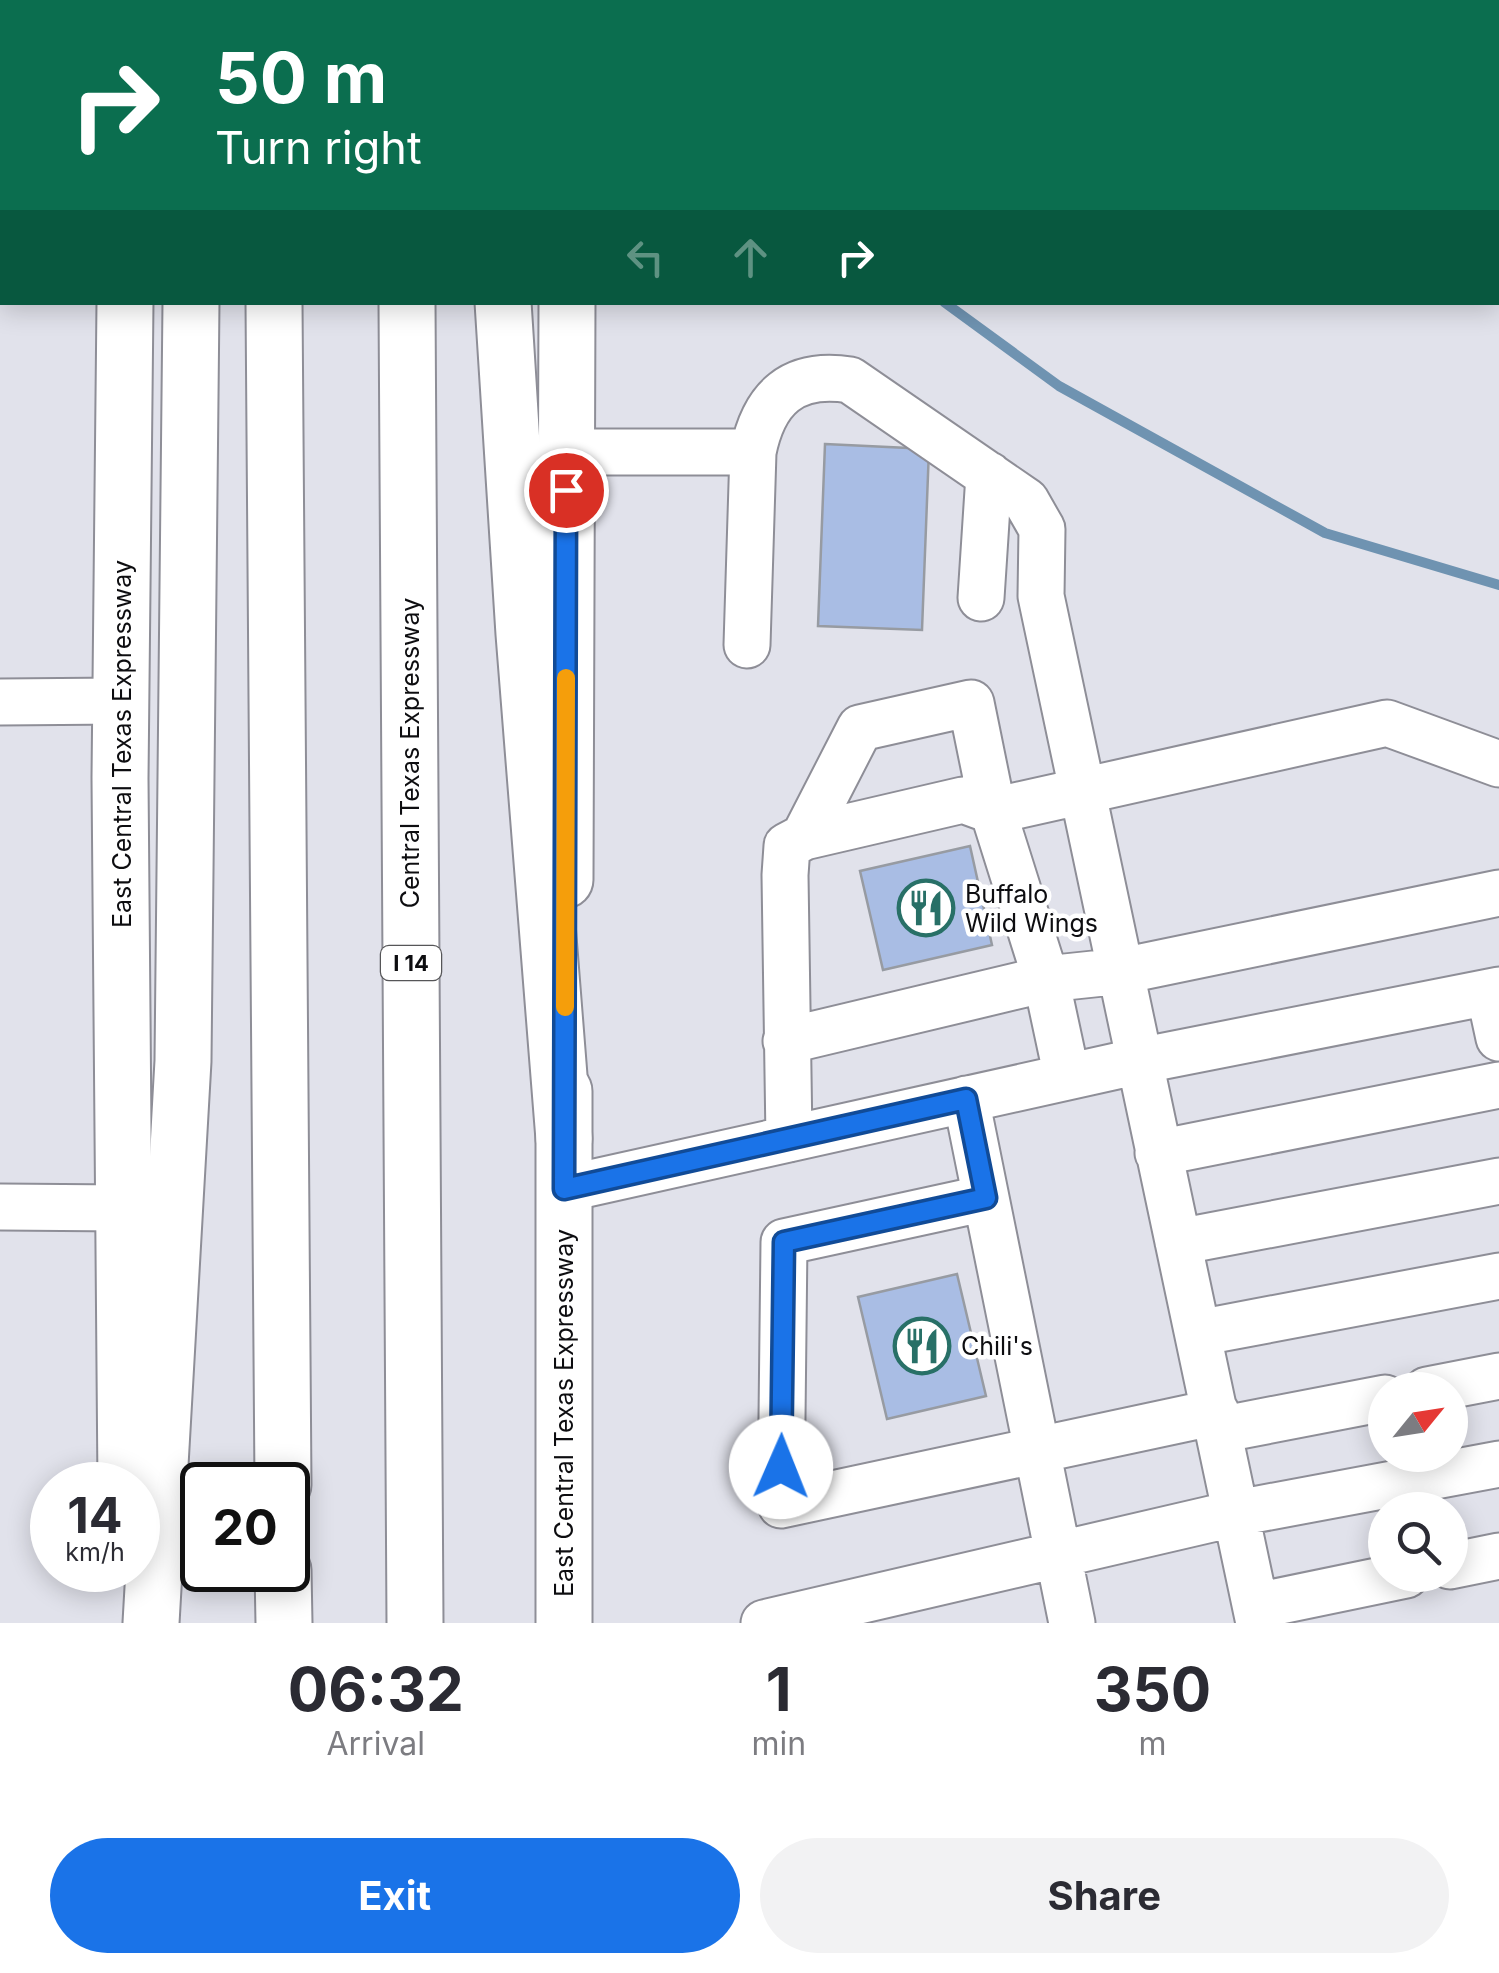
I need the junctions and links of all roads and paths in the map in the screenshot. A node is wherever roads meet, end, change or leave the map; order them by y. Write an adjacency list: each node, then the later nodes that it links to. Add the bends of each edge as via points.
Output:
1 (124, 305): 13 (main road, East Central Texas Expressway)
2 (192, 305): 55 (main road, via 183,1061)
3 (274, 305): 44 (main road)
4 (407, 305): 57 (main road, Central Texas Expressway / I 14)
5 (503, 305): 30 (main road)
6 (567, 305): 7 (main road, East Central Texas Expressway)
7 (566, 452): 8 (lane); 30 (main road, East Central Texas Expressway)
8 (753, 452): 9 (lane, via 759,423 778,395 831,377 850,380); 11 (lane)
9 (989, 476): 10 (lane); 15 (lane, via 1026,501 1042,529 1041,596)
10 (981, 598)
11 (746, 645)
12 (0, 702): 13 (lane)
13 (121, 702): 34 (main road, East Central Texas Expressway)
14 (1498, 768): 15 (lane, via 1387,723)
15 (1083, 790): 16 (lane); 19 (lane)
16 (993, 811): 17 (lane, via 963,800); 17 (lane, via 971,703 860,728); 20 (lane)
17 (804, 836): 23 (lane, via 787,846)
18 (1499, 893): 19 (lane)
19 (1122, 971): 20 (lane); 24 (lane)
20 (1046, 979): 23 (lane); 25 (lane)
21 (1494, 991): 22 (lane); 24 (lane)
22 (1499, 1038)
23 (786, 1042): 28 (lane)
24 (1138, 1061): 25 (lane); 29 (lane)
25 (1067, 1077): 27 (lane)
26 (1499, 1085): 29 (lane)
27 (966, 1099): 28 (lane); 32 (lane)
28 (788, 1139): 30 (lane)
29 (1158, 1153): 35 (lane)
30 (564, 1164): 58 (main road, East Central Texas Expressway)
31 (1499, 1181): 35 (lane)
32 (986, 1198): 42 (lane); 42 (lane, via 784,1242 781,1504)
33 (0, 1207): 34 (lane)
34 (124, 1208): 43 (main road, East Central Texas Expressway)
35 (1178, 1242): 37 (lane)
36 (1499, 1276): 37 (lane)
37 (1198, 1333): 41 (lane)
38 (1499, 1376): 39 (lane)
39 (1468, 1382)
40 (1368, 1400): 41 (lane)
41 (1218, 1421): 42 (lane); 46 (lane)
42 (1037, 1450): 47 (lane)
43 (126, 1462)
44 (283, 1462)
45 (1499, 1464): 46 (lane)
46 (1237, 1514): 47 (lane); 53 (lane)
47 (1058, 1555): 59 (lane); 60 (lane)
48 (1499, 1556): 49 (lane)
49 (1468, 1562)
50 (1368, 1585): 53 (lane)
51 (127, 1592): 54 (main road)
52 (283, 1592): 56 (main road)
53 (1258, 1614)
54 (127, 1623)
55 (152, 1623)
56 (284, 1623)
57 (414, 1623)
58 (564, 1623)
59 (764, 1623)
60 (1072, 1623)

